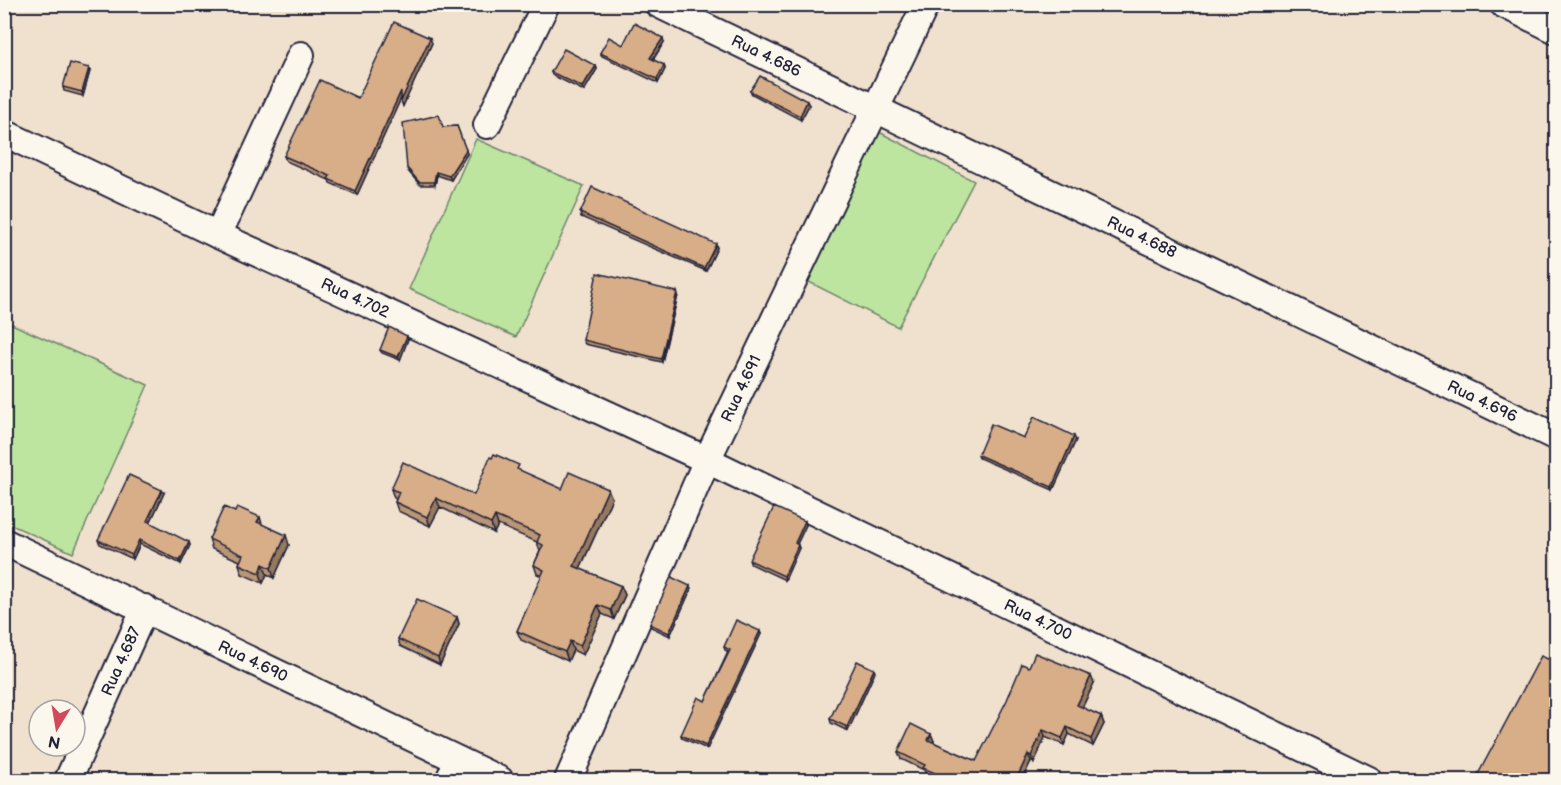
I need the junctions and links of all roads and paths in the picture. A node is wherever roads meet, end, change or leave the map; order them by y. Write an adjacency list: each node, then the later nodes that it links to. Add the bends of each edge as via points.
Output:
1 (546, 4): 8 (street)
2 (658, 4): 7 (street, Rua 4.686)
3 (926, 4): 7 (street, Rua 4.691)
4 (1503, 4): 5 (street)
5 (1557, 30)
6 (301, 56): 10 (street)
7 (875, 109): 11 (street, Rua 4.688); 13 (street, Rua 4.691)
8 (487, 125)
9 (4, 133): 10 (street, Rua 4.702)
10 (218, 235): 13 (street, Rua 4.702)
11 (1409, 366): 12 (street, Rua 4.696)
12 (1557, 437)
13 (707, 460): 19 (street, Rua 4.691); 20 (street, Rua 4.700)
14 (4, 542): 15 (street, Rua 4.690)
15 (145, 608): 16 (street, Rua 4.690); 17 (street, Rua 4.687)
16 (453, 770): 18 (street, Rua 4.690)
17 (68, 780)
18 (501, 780)
19 (568, 780)
20 (1369, 780)

